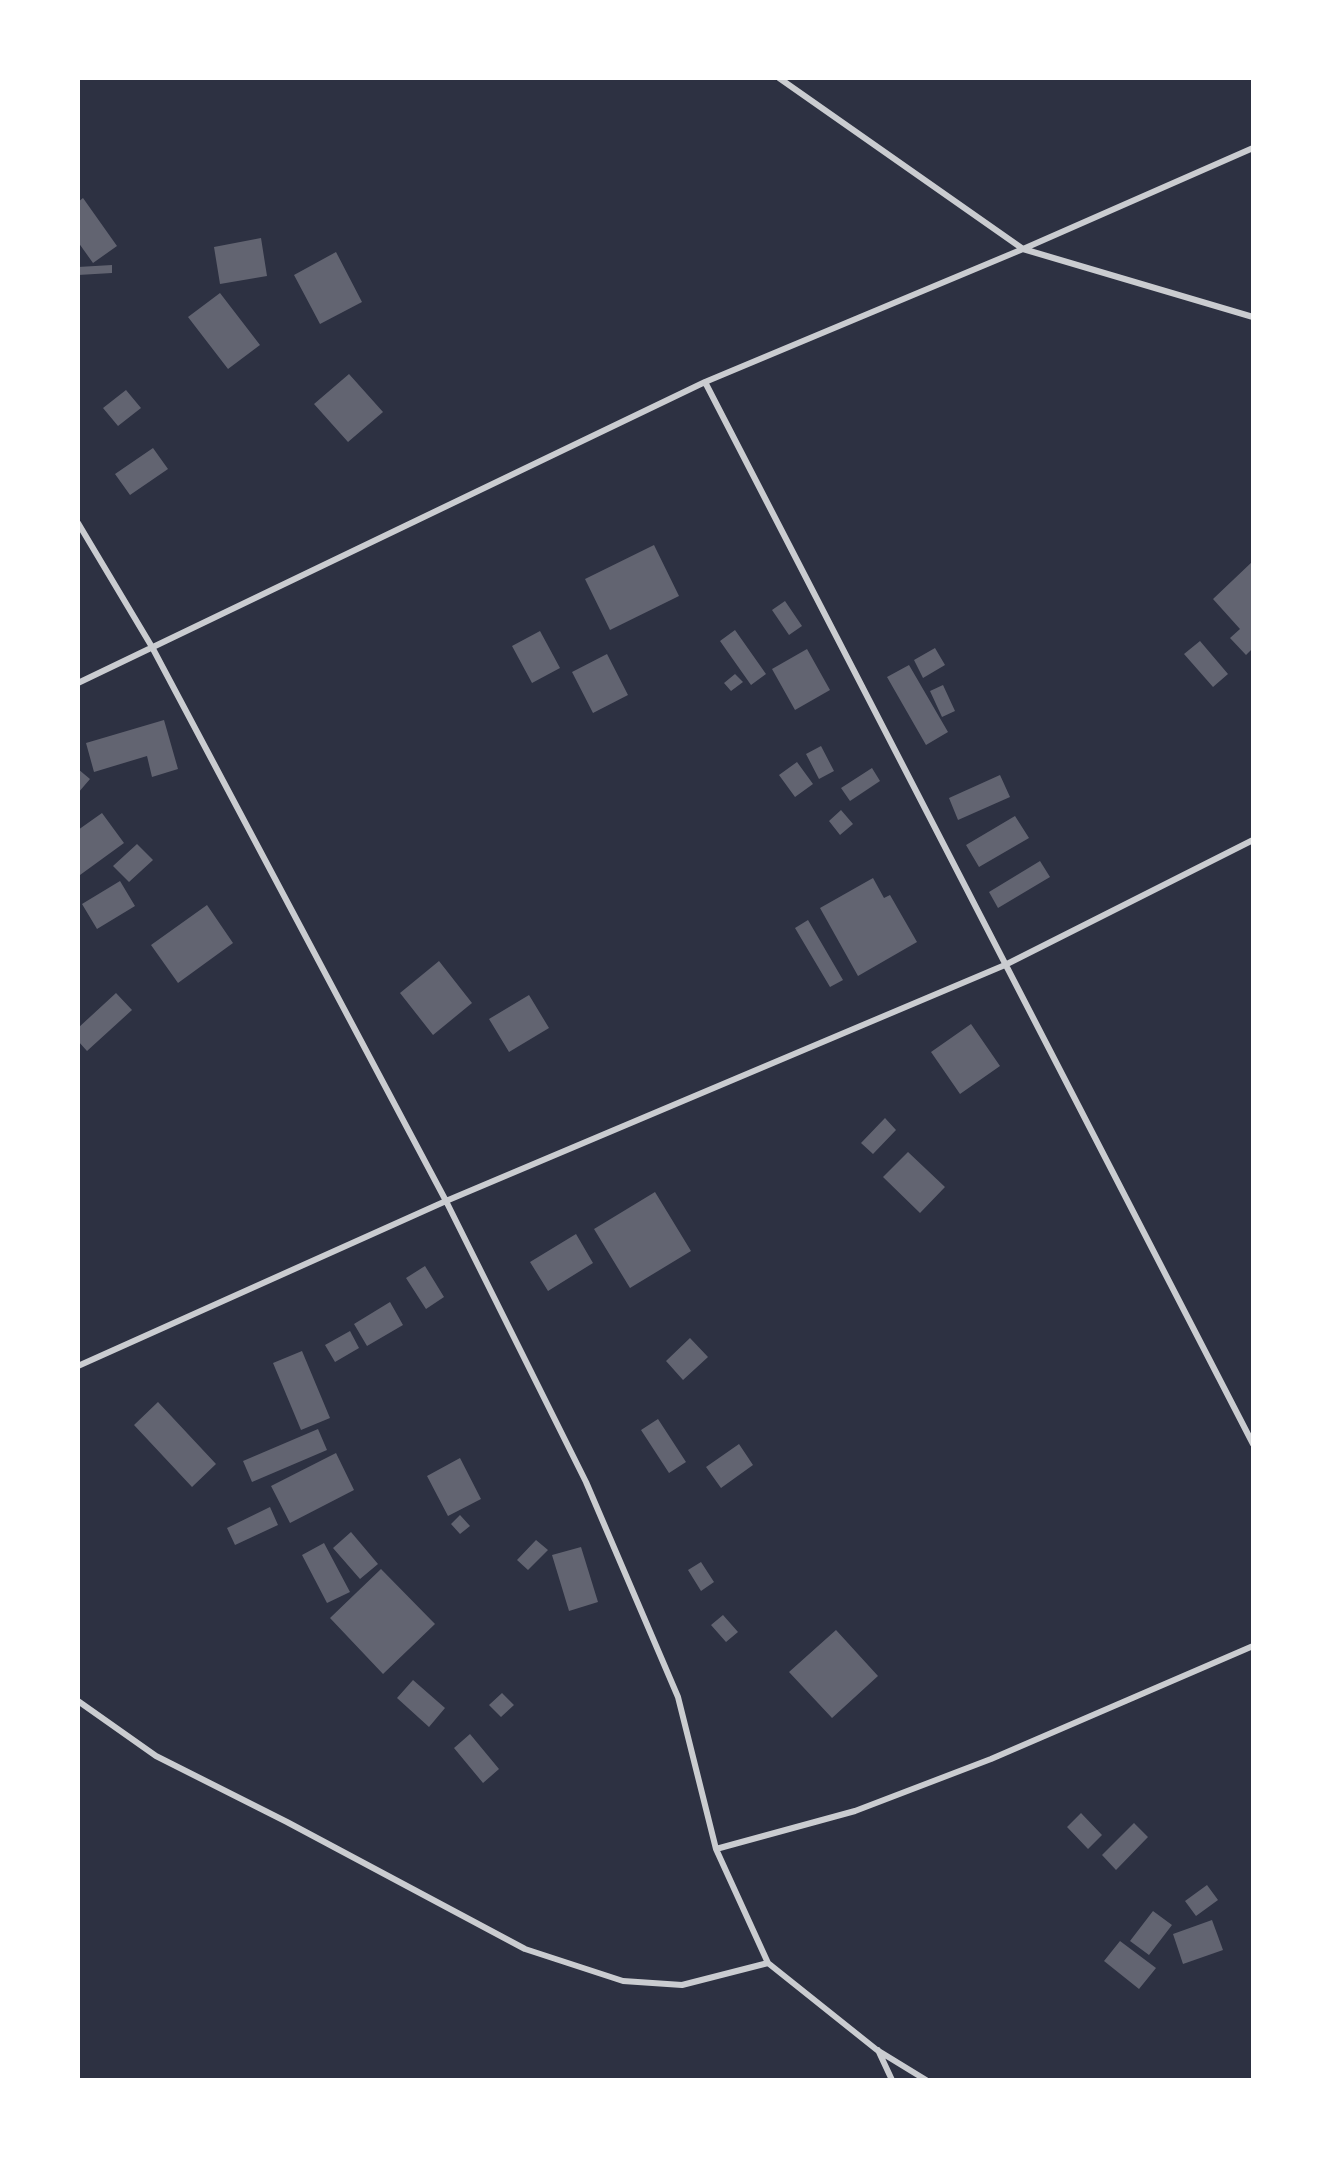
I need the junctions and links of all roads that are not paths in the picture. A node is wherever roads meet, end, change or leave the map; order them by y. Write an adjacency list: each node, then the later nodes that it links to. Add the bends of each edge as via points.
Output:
1 (779, 78): 3 (street)
2 (1253, 148): 3 (street)
3 (1023, 249): 4 (street); 5 (street)
4 (1253, 317)
5 (705, 382): 7 (street); 10 (street)
6 (78, 523): 7 (street)
7 (152, 647): 8 (street); 11 (street)
8 (78, 683)
9 (1253, 840): 10 (street)
10 (1005, 965): 11 (street); 13 (street)
11 (446, 1201): 12 (street); 16 (street, via 586,1482 678,1697)
12 (78, 1366)
13 (1253, 1443)
14 (1253, 1646): 16 (street, via 992,1760 876,1803)
15 (78, 1701): 17 (street, via 156,1756 525,1949 623,1981 682,1985)
16 (716, 1849): 17 (street)
17 (768, 1963): 18 (street)
18 (877, 2050): 19 (street); 20 (street)
19 (892, 2080)
20 (926, 2080)

